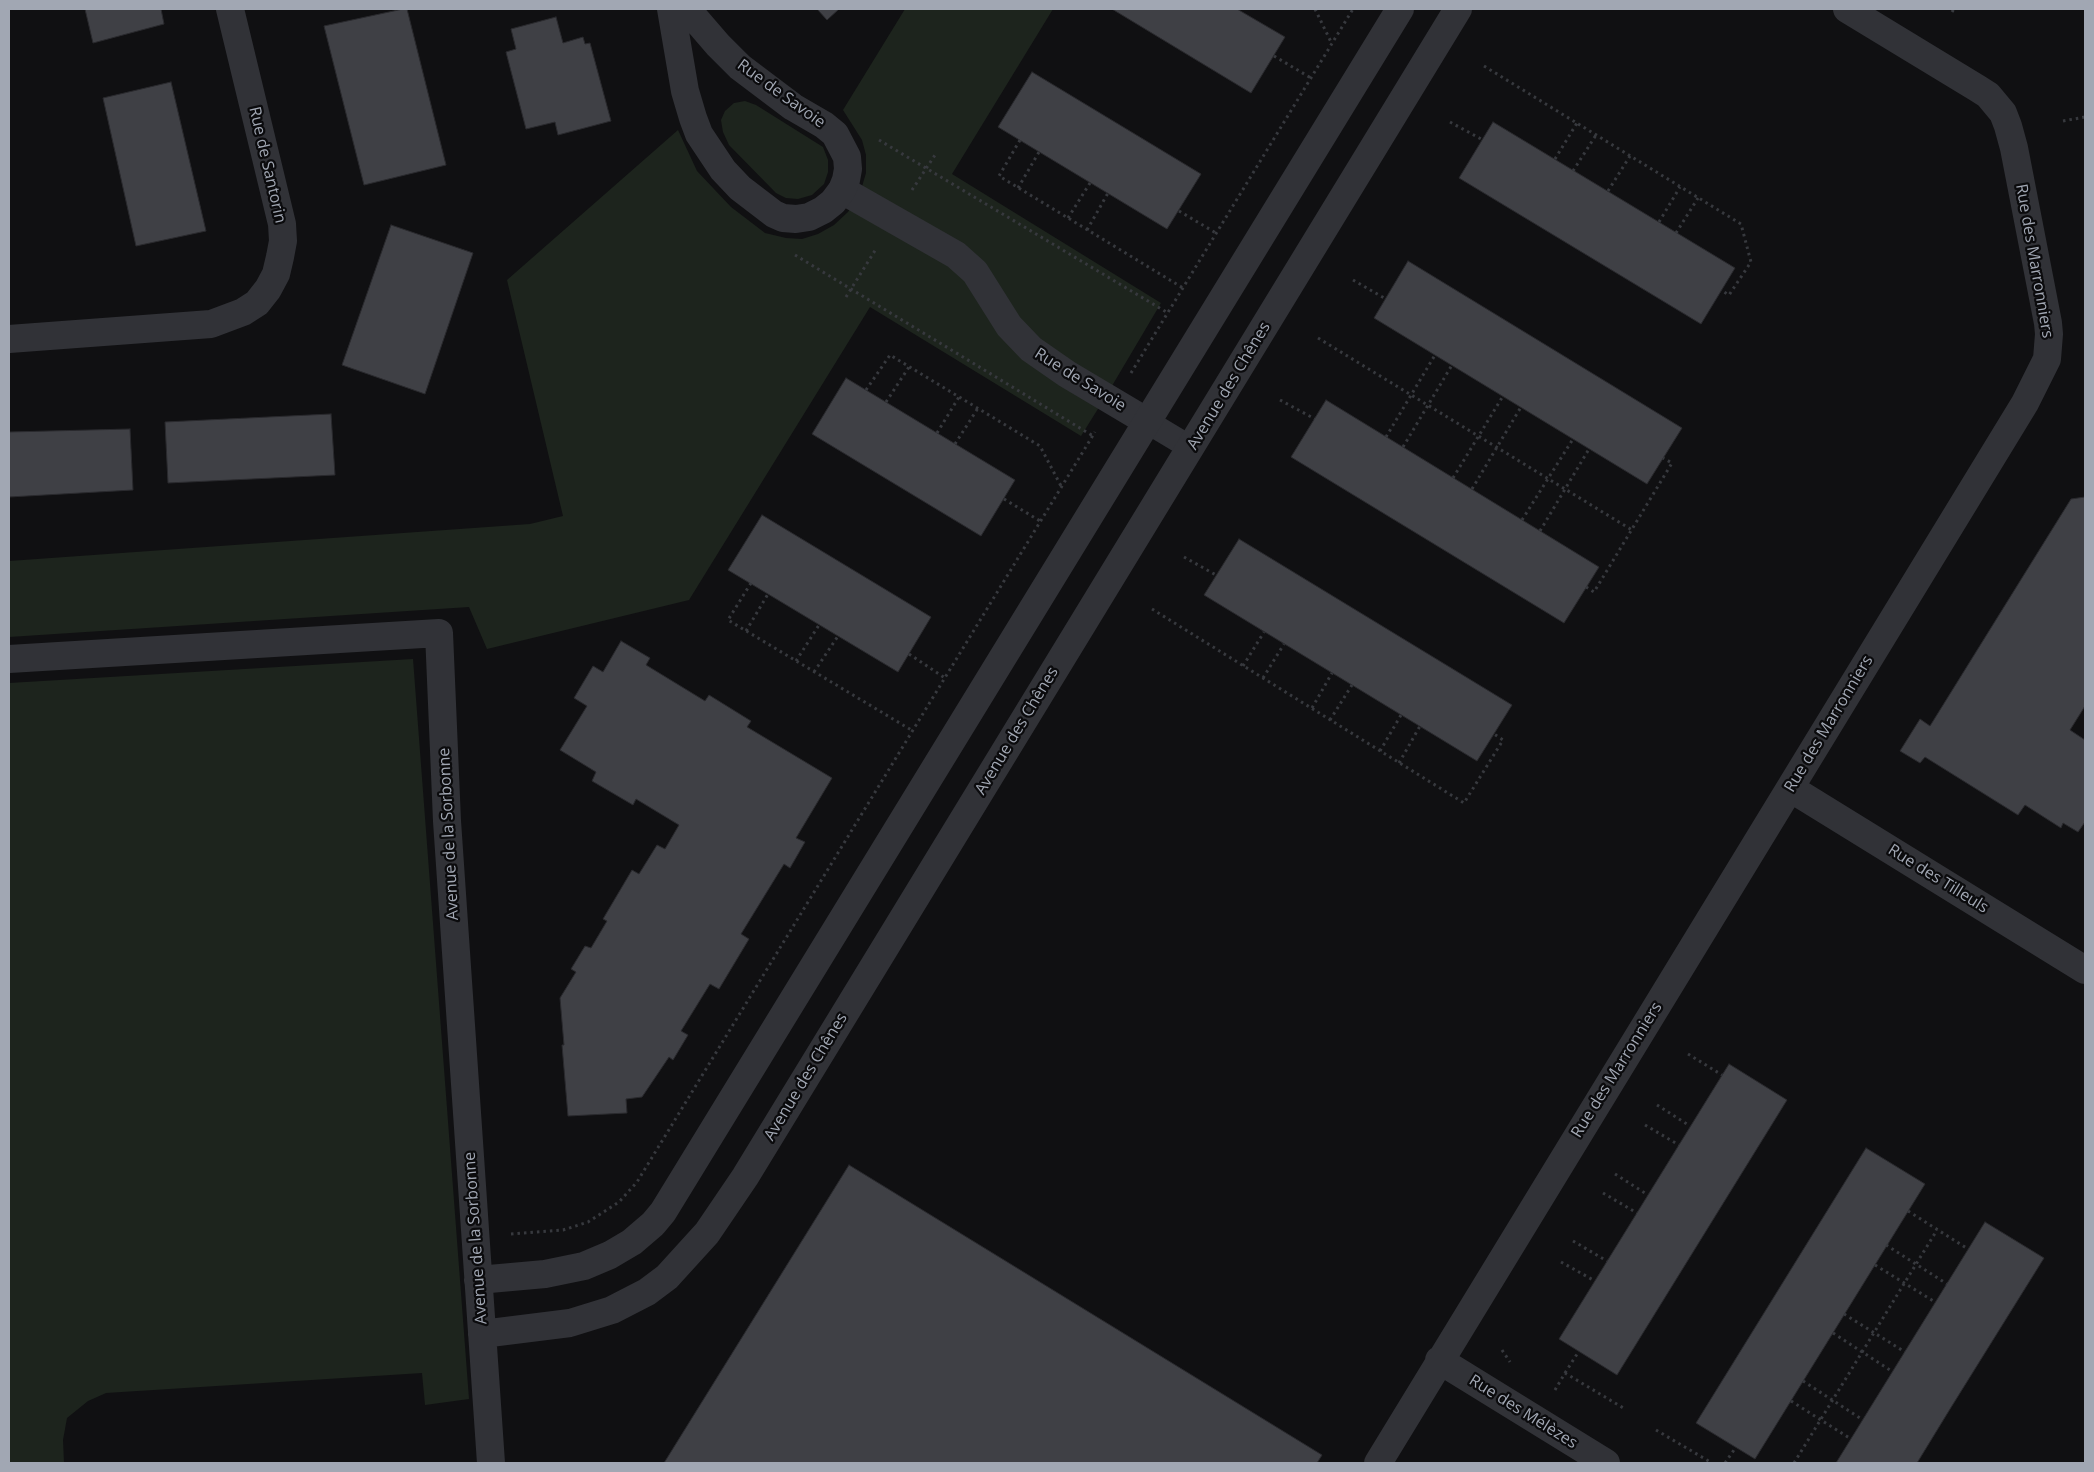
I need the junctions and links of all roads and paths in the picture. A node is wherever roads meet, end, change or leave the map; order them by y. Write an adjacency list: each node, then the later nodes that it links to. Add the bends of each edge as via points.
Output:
1 (230, 9): 43 (street, Rue de Santorin, via 282,224 280,257 268,289 243,312 211,324)
2 (671, 9): 28 (street, via 685,90 699,134 723,170 740,188 767,210 783,218 796,219 809,217 834,202)
3 (687, 9): 28 (street, Rue de Savoie, via 740,66 835,134 847,157 848,169)
4 (1315, 9): 9 (path)
5 (1353, 9): 9 (path)
6 (1400, 9): 58 (street)
7 (1458, 9): 66 (street, Avenue des Chênes)
8 (1847, 9): 109 (street, Rue des Marronniers, via 1978,88 2002,113 2014,148 2048,323 2049,347 2043,370 2025,403)
9 (1332, 44): 12 (path)
10 (1274, 56): 12 (path)
11 (1484, 66): 16 (path)
12 (1311, 78): 36 (path)
13 (2085, 116): 14 (path)
14 (2063, 121)
15 (1450, 122): 20 (path)
16 (1577, 124): 18 (path); 23 (path)
17 (872, 135): 40 (path, via 1168,313)
18 (1596, 135): 22 (path); 24 (path)
19 (1020, 140): 27 (path, via 999,176)
20 (1483, 140)
21 (1039, 152): 27 (path)
22 (1630, 156): 26 (path); 29 (path)
23 (1555, 160)
24 (1573, 171)
25 (1090, 183): 33 (path)
26 (1680, 187): 31 (path); 34 (path)
27 (1018, 188): 33 (path)
28 (842, 190): 58 (street, Rue de Savoie, via 956,255 975,272 1010,326 1031,349)
29 (1608, 191)
30 (1108, 193): 35 (path)
31 (1698, 198): 37 (path); 41 (path, via 1741,224 1751,262 1729,295)
32 (1179, 211): 36 (path)
33 (1068, 218): 35 (path)
34 (1659, 222)
35 (1087, 230): 40 (path)
36 (1216, 233): 40 (path)
37 (1676, 233)
38 (793, 253): 60 (path)
39 (1353, 280): 42 (path)
40 (1183, 288)
41 (1721, 290)
42 (1386, 298)
43 (9, 338)
44 (1318, 338): 49 (path)
45 (1435, 355): 49 (path)
46 (1452, 365): 54 (path)
47 (909, 366): 48 (path, via 890,354); 51 (path); 53 (path)
48 (866, 390)
49 (1411, 395): 54 (path); 62 (path)
50 (1503, 396): 61 (path)
51 (959, 397): 56 (path); 59 (path)
52 (1280, 400): 57 (path)
53 (886, 402)
54 (1429, 406): 61 (path); 65 (path)
55 (1521, 407): 67 (path)
56 (978, 408): 64 (path); 73 (path, via 1040,446)
57 (1314, 419)
58 (1146, 421): 66 (lane, Rue de Savoie); 131 (street, via 663,1212 632,1242 584,1266 562,1272)
59 (937, 433)
60 (1093, 436)
61 (1478, 436): 67 (path); 71 (path)
62 (1386, 437)
63 (1573, 438): 72 (path)
64 (955, 444)
65 (1403, 447)
66 (1191, 448): 139 (street, Avenue des Chênes, via 745,1177 697,1246 667,1277 647,1292 599,1315 570,1323)
67 (1498, 448): 72 (path); 74 (path)
68 (1589, 449): 75 (path)
69 (1083, 452): 73 (path)
70 (1663, 458): 79 (path, via 1672,463)
71 (1453, 478)
72 (1548, 479): 75 (path); 77 (path)
73 (1061, 487): 78 (path)
74 (1472, 489)
75 (1566, 490): 79 (path); 80 (path)
76 (1004, 499): 78 (path)
77 (1522, 520)
78 (1040, 521): 98 (path)
79 (1632, 530): 84 (path, via 1594,592)
80 (1540, 531)
81 (1184, 557): 82 (path)
82 (1216, 576)
83 (751, 583): 88 (path, via 728,620)
84 (1586, 587)
85 (768, 594): 88 (path)
86 (1152, 609): 95 (path)
87 (819, 625): 94 (path)
88 (746, 631): 94 (path)
89 (1264, 632): 95 (path)
90 (838, 636): 96 (path)
91 (1284, 644): 99 (path)
92 (909, 654): 98 (path)
93 (9, 659): 131 (street, Avenue de la Sorbonne, via 439,633)
94 (796, 661): 96 (path)
95 (1243, 666): 99 (path)
96 (814, 672): 105 (path)
97 (1332, 673): 101 (path)
98 (945, 678): 105 (path)
99 (1263, 678): 101 (path)
100 (1352, 685): 103 (path)
101 (1312, 708): 103 (path)
102 (1401, 715): 107 (path)
103 (1330, 720): 107 (path)
104 (1420, 726): 108 (path)
105 (913, 731): 123 (path, via 637,1182 618,1202 588,1222 563,1230)
106 (1494, 734): 108 (path, via 1503,740 1464,803)
107 (1380, 751): 108 (path)
108 (1399, 763)
109 (1790, 788): 110 (street, Rue des Tilleuls); 144 (street, Rue des Marronniers)
110 (2085, 970)
111 (1688, 1054): 112 (path)
112 (1722, 1075)
113 (1657, 1105): 115 (path)
114 (1645, 1125): 116 (path)
115 (1690, 1126)
116 (1679, 1145)
117 (1614, 1174): 119 (path)
118 (1603, 1193): 121 (path)
119 (1648, 1195)
120 (1908, 1211): 122 (path)
121 (1636, 1214)
122 (1937, 1230): 126 (path); 129 (path)
123 (526, 1233)
124 (1573, 1241): 127 (path)
125 (1886, 1245): 129 (path)
126 (1968, 1250)
127 (1607, 1261)
128 (1561, 1262): 132 (path)
129 (1916, 1264): 133 (path); 134 (path)
130 (1875, 1265): 133 (path)
131 (478, 1280): 139 (street, Avenue de la Sorbonne)
132 (1595, 1281)
133 (1904, 1283): 135 (path); 138 (path)
134 (1947, 1284)
135 (1935, 1302)
136 (1844, 1314): 138 (path)
137 (1833, 1333): 142 (path)
138 (1874, 1333): 142 (path); 143 (path)
139 (482, 1334): 158 (street, Avenue de la Sorbonne)
140 (1502, 1350): 145 (path)
141 (1579, 1351): 147 (path)
142 (1863, 1352): 146 (path); 150 (path)
143 (1905, 1352)
144 (1439, 1360): 159 (street, Rue des Marronniers); 160 (street, Rue des Mélèzes)
145 (1518, 1367)
146 (1893, 1372)
147 (1565, 1373): 149 (path, via 1554,1390); 152 (path)
148 (1803, 1381): 150 (path)
149 (1547, 1386)
150 (1833, 1400): 153 (path); 154 (path)
151 (1791, 1401): 153 (path)
152 (1625, 1409)
153 (1821, 1420): 156 (path); 163 (path)
154 (1864, 1420)
155 (1656, 1430): 161 (path)
156 (1851, 1439)
157 (1736, 1447): 162 (path)
158 (491, 1463)
159 (1378, 1463)
160 (1606, 1463)
161 (1712, 1463)
162 (1725, 1463)
163 (1794, 1463)

